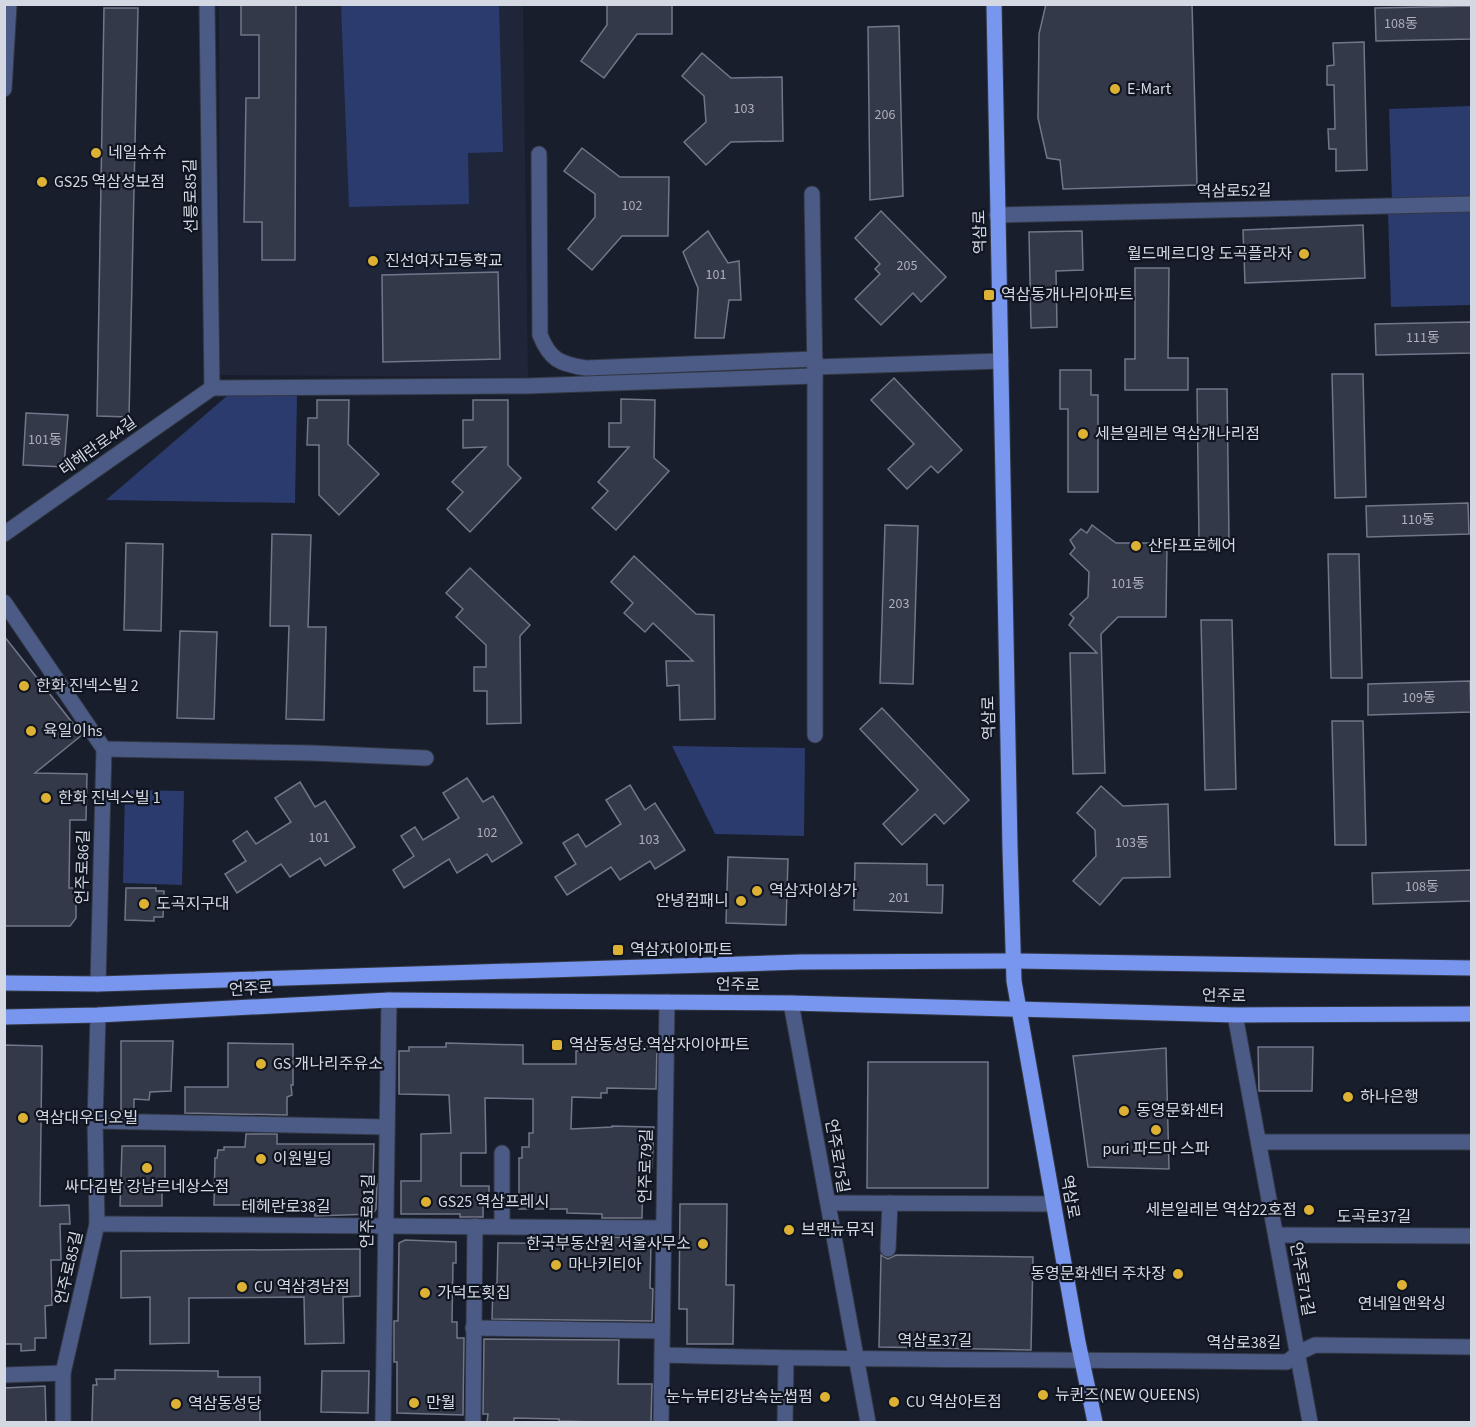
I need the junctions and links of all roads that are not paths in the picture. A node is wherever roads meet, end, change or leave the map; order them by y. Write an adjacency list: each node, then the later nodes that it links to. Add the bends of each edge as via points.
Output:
1 (9, 4): 4 (street)
2 (207, 4): 11 (street, 선릉로85길)
3 (994, 4): 8 (main road, 역삼로)
4 (4, 89)
5 (539, 154): 10 (street, via 540,335 546,350 556,360 586,368)
6 (812, 194): 10 (street)
7 (1472, 204): 8 (street, 역삼로52길)
8 (997, 214): 9 (main road, 역삼로)
9 (1001, 361): 10 (street); 17 (main road, 역삼로)
10 (815, 367): 11 (street, via 527,386); 14 (street)
11 (212, 388): 12 (street, 테헤란로44길)
12 (4, 534)
13 (4, 602): 15 (street)
14 (815, 735)
15 (104, 749): 16 (street); 20 (street, 언주로86길)
16 (426, 758)
17 (1013, 961): 18 (main road, 언주로); 20 (main road, 언주로, via 801,962); 24 (main road, 역삼로)
18 (1472, 968)
19 (4, 983): 20 (main road, 언주로)
20 (98, 984)
21 (389, 1000): 22 (main road, 언주로); 26 (main road, 언주로); 30 (street, 언주로81길)
22 (667, 1002): 23 (main road, 언주로); 41 (street, 언주로79길)
23 (791, 1003): 24 (main road, 언주로); 34 (street, 언주로75길)
24 (1018, 1008): 27 (main road, 언주로); 36 (main road, 역삼로)
25 (1472, 1014): 27 (main road, 언주로)
26 (98, 1015): 28 (main road, 언주로); 29 (street, 언주로85길)
27 (1235, 1015): 31 (street, 언주로71길)
28 (4, 1017)
29 (95, 1121): 30 (street); 37 (street, 언주로85길)
30 (387, 1127): 38 (street, 언주로81길)
31 (1259, 1142): 32 (street); 42 (street, 언주로71길)
32 (1472, 1143)
33 (502, 1153): 40 (street)
34 (828, 1203): 35 (street); 51 (street, 언주로75길)
35 (890, 1203): 36 (street); 44 (street)
36 (1053, 1204): 52 (main road, 역삼로)
37 (97, 1224): 38 (street, 테헤란로38길); 53 (street, 언주로85길)
38 (386, 1225): 39 (street, 테헤란로38길); 56 (street, 언주로81길)
39 (475, 1226): 40 (street, 테헤란로38길); 45 (street)
40 (502, 1226): 41 (street, 테헤란로38길)
41 (663, 1228): 46 (street, 언주로79길)
42 (1276, 1235): 43 (street, 도곡로37길); 48 (street, 언주로71길)
43 (1472, 1236)
44 (888, 1249)
45 (473, 1328): 46 (street); 57 (street)
46 (662, 1331): 49 (street, 언주로79길)
47 (1472, 1347): 48 (street, 역삼로38길, via 1315,1345)
48 (1298, 1353): 52 (street, 역삼로38길, via 1287,1362); 62 (street, 언주로71길)
49 (662, 1355): 50 (street, 역삼로37길); 58 (street, 언주로79길)
50 (786, 1359): 51 (street, 역삼로37길); 59 (street)
51 (856, 1359): 52 (street, 역삼로37길); 60 (street, 언주로75길)
52 (1083, 1359): 61 (main road, 역삼로)
53 (63, 1373): 54 (street); 55 (street, 언주로85길)
54 (4, 1375)
55 (63, 1422)
56 (383, 1422)
57 (473, 1422)
58 (662, 1422)
59 (785, 1422)
60 (868, 1422)
61 (1095, 1422)
62 (1310, 1422)

